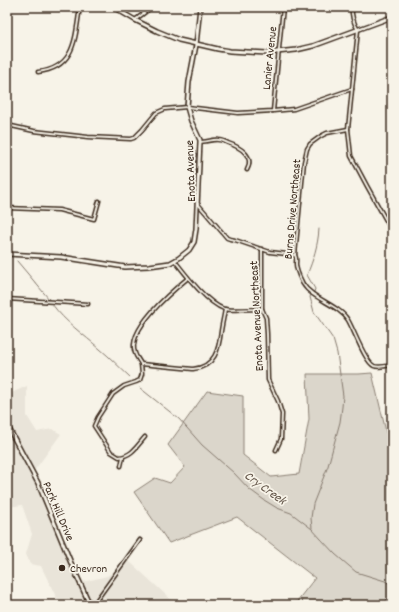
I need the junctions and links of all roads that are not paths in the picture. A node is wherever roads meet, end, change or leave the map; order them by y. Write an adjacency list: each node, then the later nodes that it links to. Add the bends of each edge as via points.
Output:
1 (80, 7): 12 (street, via 74,43 69,55 54,68)
2 (113, 7): 8 (street)
3 (152, 7): 8 (street)
4 (200, 7): 10 (street)
5 (283, 7): 11 (street, Lanier Avenue)
6 (352, 7): 9 (street, via 353,23)
7 (392, 17): 9 (street)
8 (135, 20): 10 (street, via 170,37)
9 (358, 30): 11 (street, via 313,46); 13 (street)
10 (196, 45): 11 (street, via 230,51); 14 (street)
11 (278, 51): 15 (street, Lanier Avenue)
12 (38, 72)
13 (352, 89): 15 (street, via 294,109); 17 (street)
14 (187, 107): 15 (street, via 238,113); 16 (street, via 159,111 131,139 34,132); 18 (street, Enota Avenue)
15 (273, 111)
16 (7, 125)
17 (348, 129): 23 (street, via 351,156); 26 (street, Burns Drive Northeast, via 327,133 310,144 307,149)
18 (200, 142): 19 (street, via 219,139 239,148 248,156); 21 (street, Enota Avenue)
19 (247, 170)
20 (99, 200): 22 (street, via 94,219 59,210)
21 (198, 204): 24 (street, Enota Avenue, via 227,238); 27 (street, via 194,242 189,250)
22 (7, 208)
23 (392, 230)
24 (262, 249): 26 (street, Enota Avenue); 32 (street, Enota Avenue Northeast)
25 (7, 254): 27 (street, via 72,258 125,267)
26 (295, 255): 34 (street, Burns Drive Northeast, via 297,270 304,286 348,319 370,363 379,367)
27 (175, 261): 28 (street)
28 (188, 278): 31 (street, via 215,304); 33 (street, via 168,294 141,327 134,340 134,352)
29 (7, 299): 30 (street)
30 (88, 304)
31 (225, 309): 32 (street); 33 (street, via 217,351 207,364 193,369)
32 (262, 310): 37 (street, Enota Avenue Northeast, via 266,318 268,380 282,414 281,439)
33 (141, 364): 38 (street, via 140,380 124,386 113,394 94,426 111,452)
34 (392, 365)
35 (7, 425): 41 (street, Park Hill Drive, via 38,483)
36 (145, 437): 38 (street, via 130,454)
37 (276, 450)
38 (123, 457): 39 (street)
39 (121, 466)
40 (140, 540): 41 (street)
41 (92, 605)

